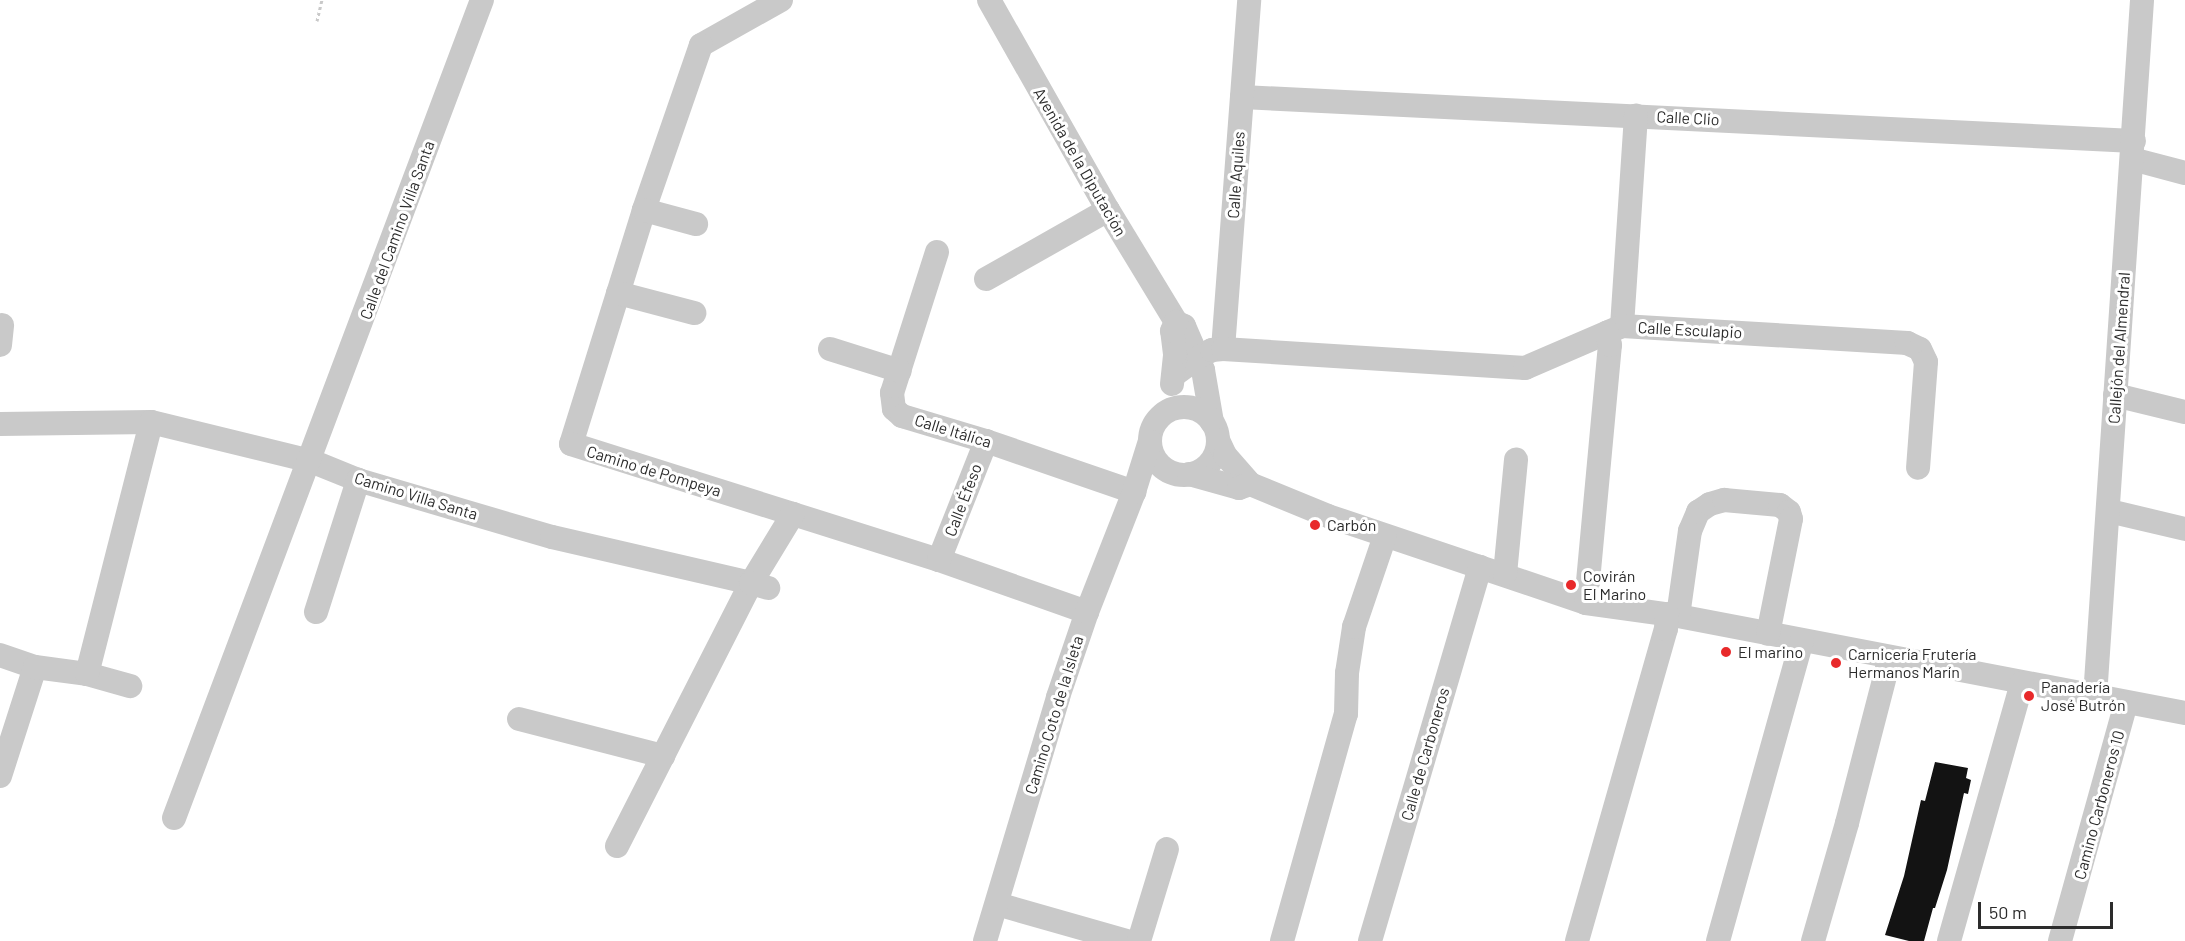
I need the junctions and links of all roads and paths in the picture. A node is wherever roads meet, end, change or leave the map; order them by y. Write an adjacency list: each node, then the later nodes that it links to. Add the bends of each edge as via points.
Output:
1 (322, 0): 7 (path)
2 (482, 0): 34 (street, Calle del Camino Villa Santa)
3 (781, 0): 12 (street, Camino de Pompeya, via 701,45)
4 (989, 0): 13 (street, Avenida de la Diputación)
5 (1249, 0): 8 (street, Calle Aquiles)
6 (2142, 0): 10 (street, Callejón del Almendral)
7 (317, 21)
8 (1242, 97): 9 (street, Calle Clio); 22 (street, Calle Aquiles)
9 (1636, 115): 10 (street, Calle Clio); 20 (street)
10 (2133, 150): 11 (street, Calle Clio); 26 (street, Callejón del Almendral)
11 (2185, 173)
12 (644, 210): 14 (street); 17 (street, Camino de Pompeya)
13 (1108, 210): 16 (street); 19 (street, Avenida de la Diputación)
14 (696, 224)
15 (937, 252): 24 (street, Calle Itálica)
16 (986, 279)
17 (618, 293): 18 (street); 42 (street, Camino de Pompeya, via 571,444)
18 (694, 313)
19 (1176, 322): 23 (street, Avenida de la Diputación, via 1184,326); 25 (street, via 1172,331)
20 (1614, 329): 22 (street, Calle Esculapio, via 1525,368); 36 (street, Calle Esculapio, via 1914,345 1926,362); 49 (street)
21 (830, 349): 24 (street)
22 (1222, 349): 23 (street, Calle Esculapio)
23 (1199, 357): 25 (street, Calle Esculapio); 31 (street, Avenida de la Diputación)
24 (900, 371): 32 (street, Calle Itálica, via 891,398 898,413)
25 (1174, 375): 28 (street)
26 (2115, 395): 27 (street); 41 (street, Callejón del Almendral)
27 (2185, 412)
28 (1162, 416): 31 (street, via 1170,410 1188,407 1198,410); 33 (street, via 1155,423)
29 (151, 422): 30 (street, Camino Villa Santa); 34 (street, Camino Villa Santa); 58 (street)
30 (0, 424)
31 (1215, 431): 37 (street, via 1217,450 1206,466); 39 (street, Avenida de la Diputación, via 1225,455)
32 (986, 441): 40 (street, Calle Itálica); 45 (street, Calle Éfeso)
33 (1150, 441): 37 (street, via 1162,467); 40 (street, Camino Coto de la Isleta)
34 (311, 460): 38 (street, Camino Villa Santa); 67 (street, Calle del Camino Villa Santa)
35 (1516, 460): 47 (street)
36 (1918, 468)
37 (1184, 475): 39 (street, Avenida de la Diputación, via 1239,488); 40 (street, via 1157,480)
38 (358, 480): 48 (street, Camino Villa Santa, via 552,537); 50 (street)
39 (1250, 484): 44 (street, Avenida de la Diputación)
40 (1134, 492): 51 (street, Camino Coto de la Isleta)
41 (2109, 511): 43 (street); 61 (street, Callejón del Almendral)
42 (793, 514): 45 (street, Camino de Pompeya); 48 (street)
43 (2185, 529)
44 (1385, 536): 46 (street, Avenida de la Diputación); 74 (street, via 1354,627 1346,714)
45 (939, 560): 51 (street, Camino de Pompeya)
46 (1480, 567): 47 (street, Avenida de la Diputación); 75 (street, Calle de Carboneros)
47 (1504, 574): 49 (street, Avenida de la Diputación)
48 (759, 586): 65 (street)
49 (1586, 603): 52 (street, Avenida de la Diputación)
50 (316, 612)
51 (1086, 612): 70 (street, Camino Coto de la Isleta)
52 (1673, 615): 53 (street, Avenida de la Diputación); 53 (street, via 1690,531 1698,512 1724,500 1780,505 1791,519); 76 (street)
53 (1768, 634): 54 (street, Avenida de la Diputación)
54 (1802, 641): 56 (street, Avenida de la Diputación); 77 (street)
55 (0, 655): 57 (street)
56 (1890, 657): 59 (street, Avenida de la Diputación); 78 (street)
57 (35, 667): 58 (street); 66 (street)
58 (87, 674): 60 (street)
59 (2022, 683): 61 (street, Avenida de la Diputación); 79 (street)
60 (130, 686)
61 (2095, 697): 62 (street, Avenida de la Diputación)
62 (2126, 703): 63 (street, Avenida de la Diputación); 80 (street, Camino Carboneros 10)
63 (2185, 713)
64 (519, 719): 65 (street)
65 (663, 756): 68 (street)
66 (0, 776)
67 (174, 818)
68 (617, 846)
69 (1167, 849): 73 (street)
70 (997, 904): 71 (street, Camino Coto de la Isleta); 72 (street)
71 (985, 941)
72 (1126, 941)
73 (1139, 941)
74 (1282, 941)
75 (1370, 941)
76 (1577, 941)
77 (1718, 941)
78 (1813, 941)
79 (1949, 941)
80 (2060, 941)

